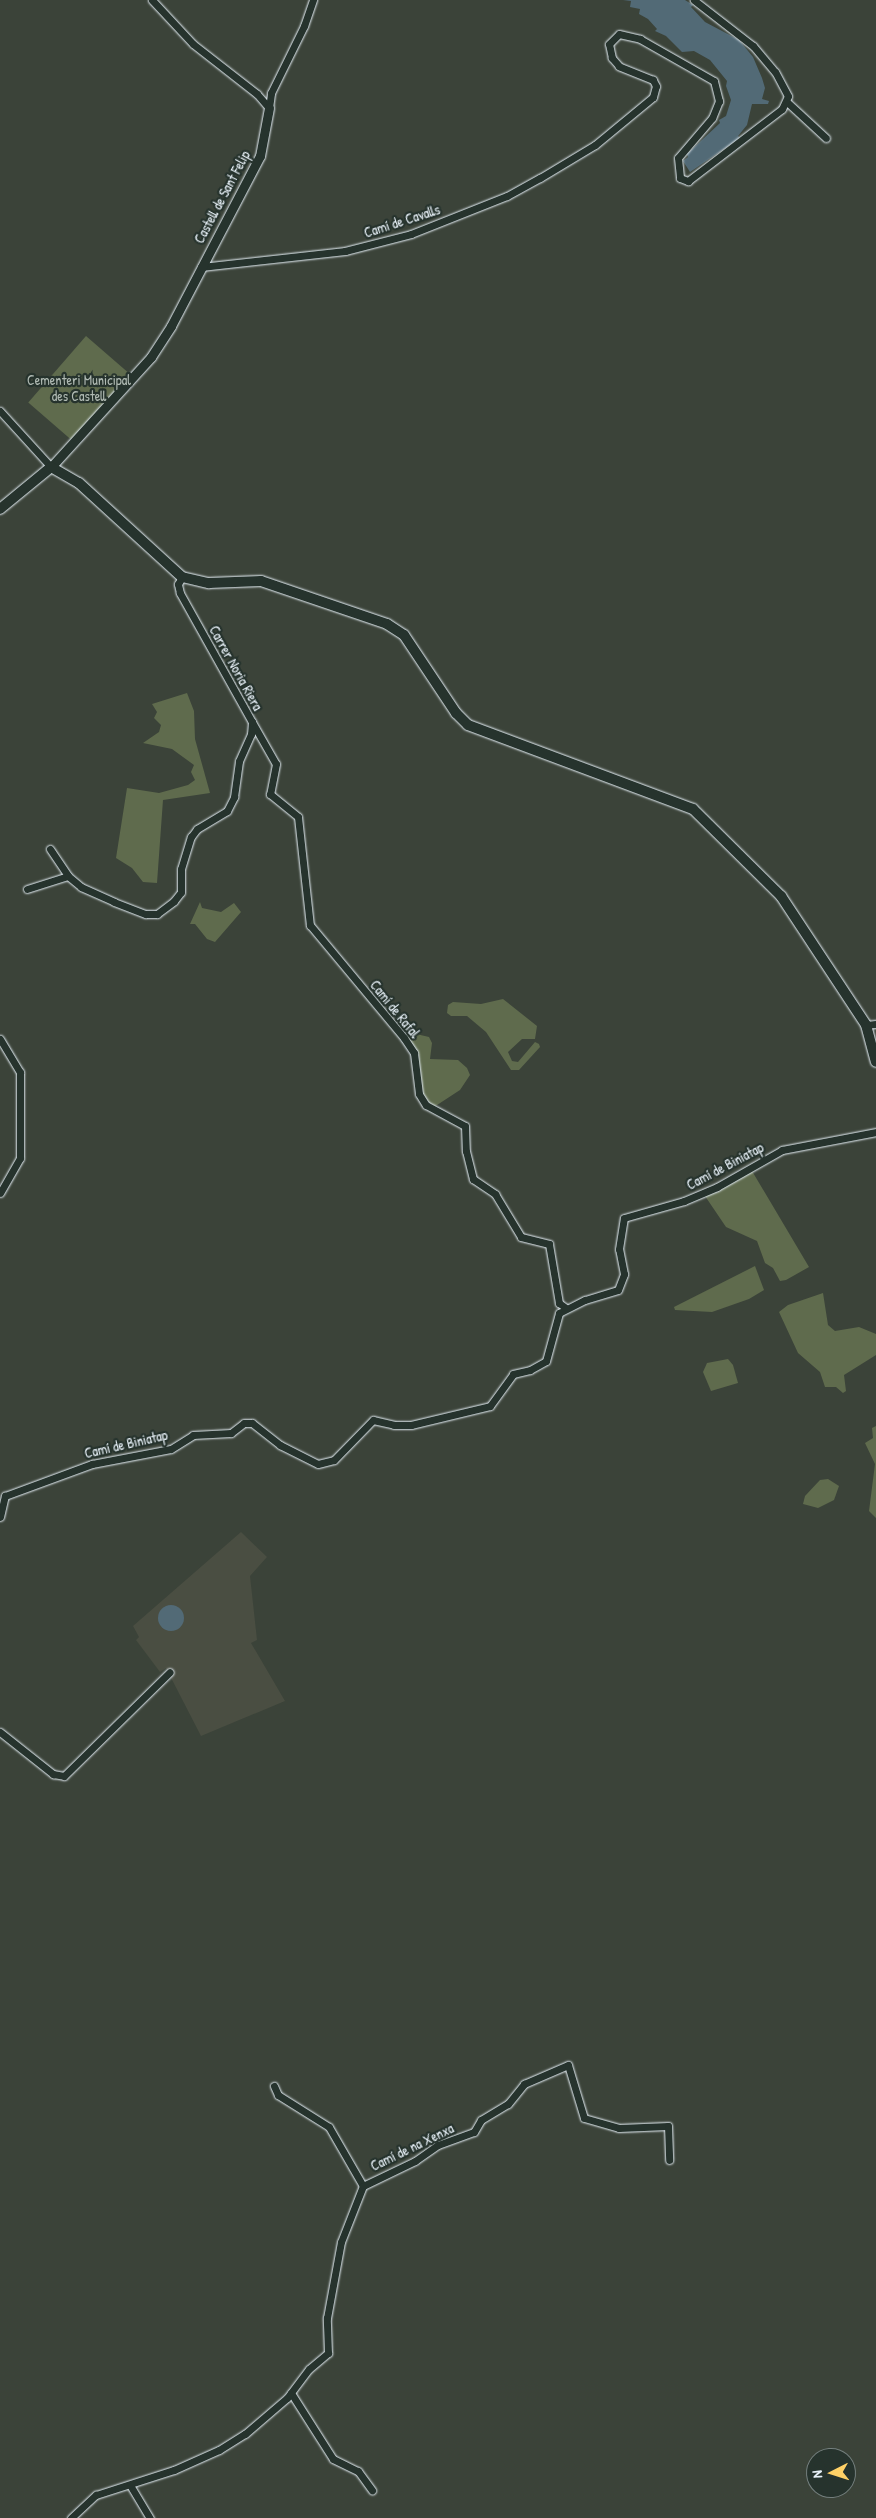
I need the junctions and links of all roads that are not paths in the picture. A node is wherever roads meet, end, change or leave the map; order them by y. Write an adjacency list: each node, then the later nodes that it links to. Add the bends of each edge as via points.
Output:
1 (152, 0): 5 (street, via 193,44 258,94)
2 (312, 0): 5 (street, Castell de Sant Felip, via 304,26 271,93)
3 (694, 0): 4 (street, via 754,46 782,83)
4 (787, 102): 6 (street); 7 (street, Camí de Cavalls, via 722,158 688,181 683,180 676,169 678,158 712,118 719,102 714,81 640,39 619,34 609,44 612,58 619,66 650,77 656,91 648,103 595,145 507,196 411,234 345,251)
5 (269, 108): 7 (street, Castell de Sant Felip, via 260,156)
6 (826, 138)
7 (200, 267): 9 (street, Castell de Sant Felip, via 151,357)
8 (0, 411): 9 (street)
9 (51, 467): 10 (main road); 11 (main road, via 79,483)
10 (0, 508)
11 (182, 577): 12 (street, Carrer Noria Riera, via 178,584 180,593); 16 (main road, via 209,583 261,581 387,624 404,635 456,713 468,724 693,809 782,896)
12 (252, 722): 14 (street, Carrer Noria Riera, via 251,734 239,761 234,797 227,811 197,829 191,837 181,869 181,892 166,908 146,914 81,887); 21 (street, Camí de Rafal, via 276,764 270,794 298,817 310,925 414,1053 418,1094 426,1105 465,1126 472,1180 495,1194 521,1237 549,1244 559,1303)
13 (50, 849): 14 (street, Carrer Noria Riera)
14 (68, 876): 15 (street)
15 (27, 889)
16 (871, 1024): 18 (main road)
17 (0, 1039): 20 (street, via 20,1072 20,1158)
18 (876, 1062)
19 (876, 1132): 21 (street, Camí de Biniatap, via 782,1150 684,1202 624,1218 619,1249 624,1274 622,1284 618,1290)
20 (0, 1193)
21 (566, 1308): 22 (street, Camí de Biniatap, via 559,1313 546,1361 530,1370 512,1374 490,1406 411,1425 394,1426 373,1420 334,1460 318,1464 280,1445 252,1422 244,1423 231,1433 193,1435 171,1449 92,1464 5,1496)
22 (0, 1517)
23 (170, 1672): 24 (street, via 64,1776 53,1774)
24 (0, 1732)
25 (274, 2086): 27 (street, via 278,2095 329,2127)
26 (669, 2160): 27 (street, Camí de na Xenxa, via 668,2126 619,2128 584,2118 568,2065 524,2084 508,2104 480,2120 474,2132 438,2145 415,2161)
27 (363, 2186): 28 (street, Camí de na Xenxa, via 340,2242 327,2318 328,2354 309,2369)
28 (291, 2393): 29 (street, Camí de na Xenxa, via 245,2434 219,2450); 30 (street, via 333,2459 358,2471)
29 (130, 2485): 31 (street, Camí de na Xenxa, via 96,2495); 32 (street)
30 (372, 2490)
31 (70, 2518)
32 (150, 2518)

